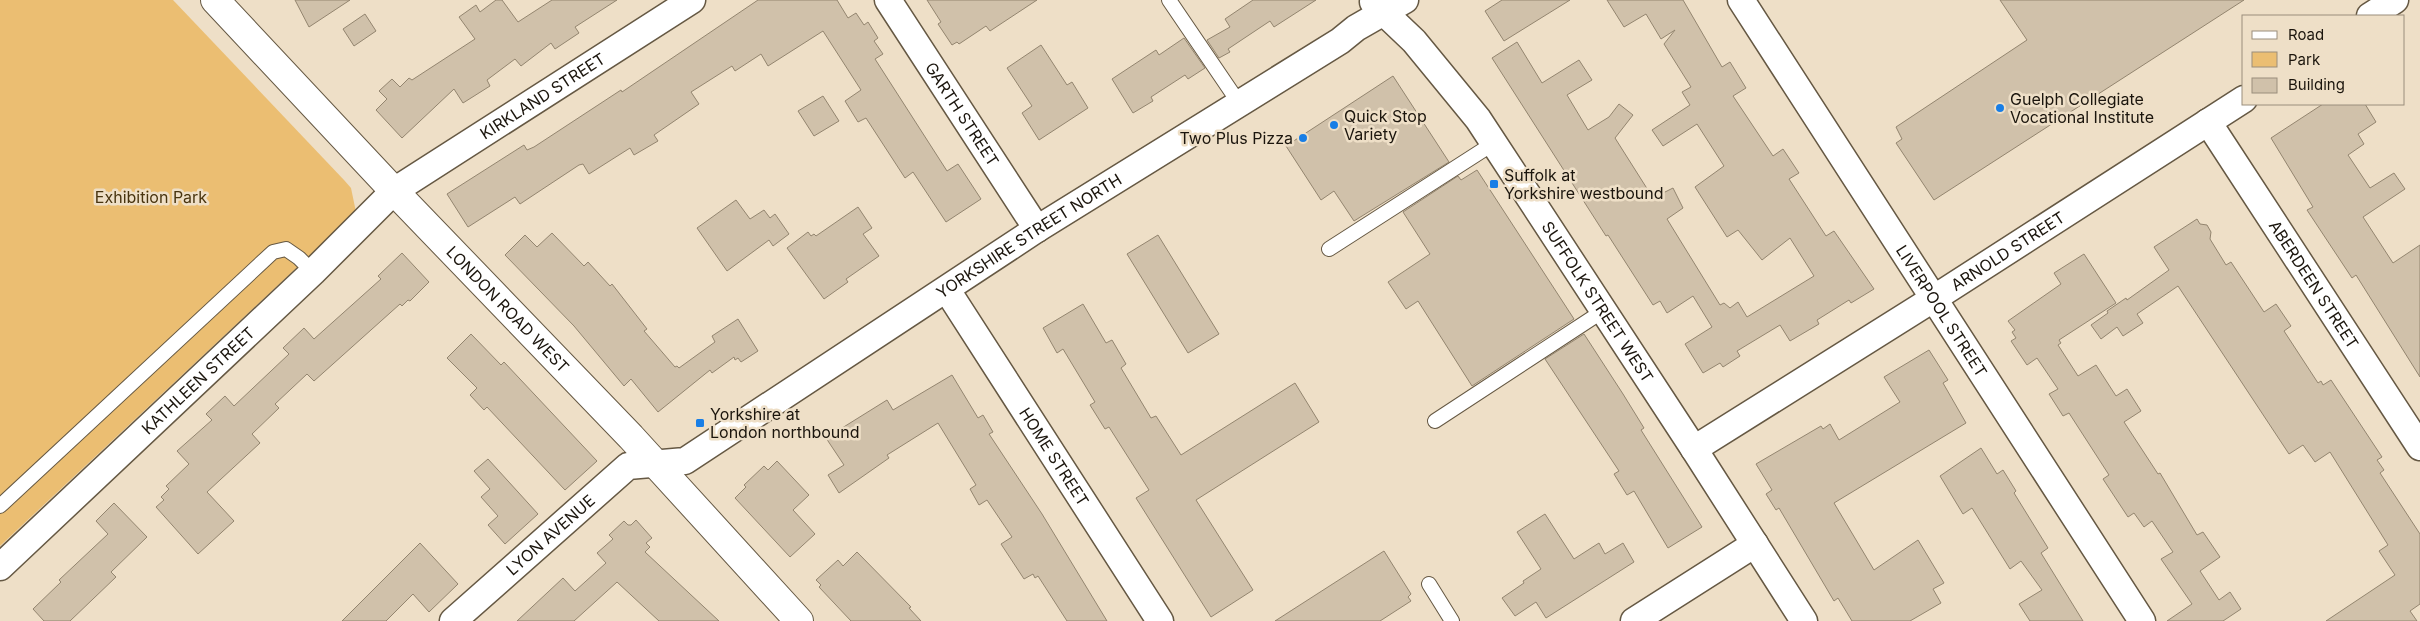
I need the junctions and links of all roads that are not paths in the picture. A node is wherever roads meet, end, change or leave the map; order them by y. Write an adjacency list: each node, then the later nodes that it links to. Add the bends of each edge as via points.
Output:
1 (215, 0): 13 (street, LONDON ROAD WEST)
2 (692, 0): 13 (street, KIRKLAND STREET)
3 (888, 0): 14 (street, GARTH STREET)
4 (1169, 0): 10 (lane)
5 (1741, 0): 18 (street, LIVERPOOL STREET)
6 (2395, 0): 8 (street)
7 (1386, 4): 10 (street, YORKSHIRE STREET NORTH); 12 (street, SUFFOLK STREET WEST)
8 (2372, 15)
9 (2242, 100): 11 (street, ARNOLD STREET)
10 (1239, 103): 14 (street, YORKSHIRE STREET NORTH)
11 (2208, 122): 18 (street, ARNOLD STREET); 21 (street, ABERDEEN STREET)
12 (1494, 143): 15 (lane); 19 (street, SUFFOLK STREET WEST)
13 (394, 191): 16 (street, KATHLEEN STREET); 23 (street, LONDON ROAD WEST)
14 (1037, 230): 17 (street, YORKSHIRE STREET NORTH)
15 (1329, 249)
16 (313, 272): 24 (lane, via 286,249 273,252); 26 (street, KATHLEEN STREET)
17 (947, 290): 23 (street, YORKSHIRE STREET NORTH, via 684,461); 30 (street, HOME STREET)
18 (1933, 299): 22 (street, ARNOLD STREET); 34 (street, LIVERPOOL STREET)
19 (1604, 311): 20 (lane); 22 (street, SUFFOLK STREET WEST)
20 (1435, 421)
21 (2420, 447)
22 (1694, 449): 25 (street, SUFFOLK STREET WEST)
23 (654, 463): 28 (street, LYON AVENUE, via 628,466); 29 (street, LONDON ROAD WEST)
24 (0, 506)
25 (1754, 544): 32 (street); 33 (street, SUFFOLK STREET WEST)
26 (0, 567)
27 (1429, 584): 31 (lane)
28 (453, 621)
29 (800, 621)
30 (1160, 621)
31 (1452, 621)
32 (1634, 621)
33 (1804, 621)
34 (2142, 621)

